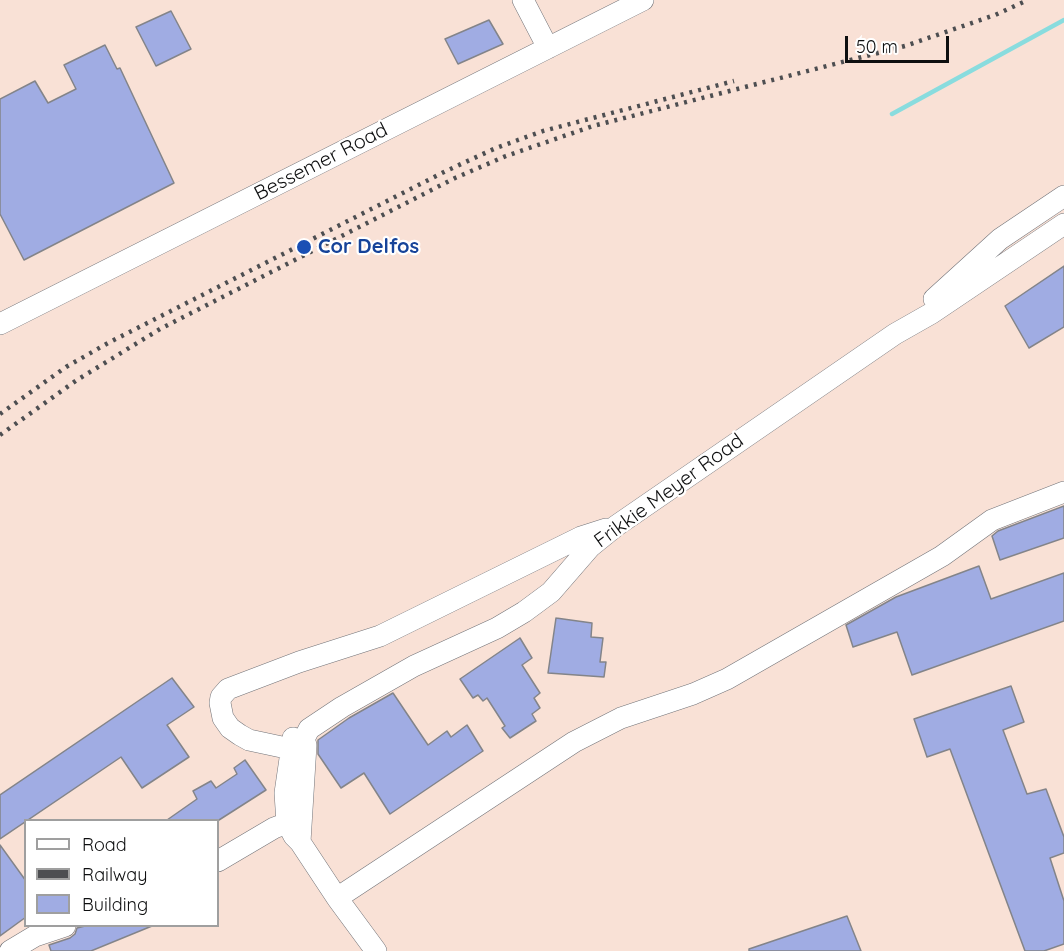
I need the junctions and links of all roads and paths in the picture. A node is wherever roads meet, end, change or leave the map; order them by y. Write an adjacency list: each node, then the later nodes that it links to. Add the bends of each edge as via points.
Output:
1 (523, 0): 3 (street)
2 (643, 0): 3 (street, Bessemer Road)
3 (548, 48): 6 (street, Bessemer Road)
4 (1064, 196): 7 (street, Frikkie Meyer Road, via 1000,239)
5 (1064, 224): 7 (street, Frikkie Meyer Road)
6 (0, 324)
7 (895, 334): 9 (street, Frikkie Meyer Road)
8 (1064, 492): 13 (street, via 992,520 942,556 727,679 621,718 592,733)
9 (616, 525): 10 (street, Frikkie Meyer Road, via 590,547 556,587 524,612 414,666 342,707 309,729); 10 (street, via 581,537 380,636 224,692 221,713 230,728 249,740)
10 (298, 751): 11 (street, Frikkie Meyer Road)
11 (296, 829): 12 (street, via 261,834); 13 (street)
12 (219, 860)
13 (337, 898): 16 (street)
14 (62, 927): 15 (street, via 35,936)
15 (10, 951)
16 (376, 951)

